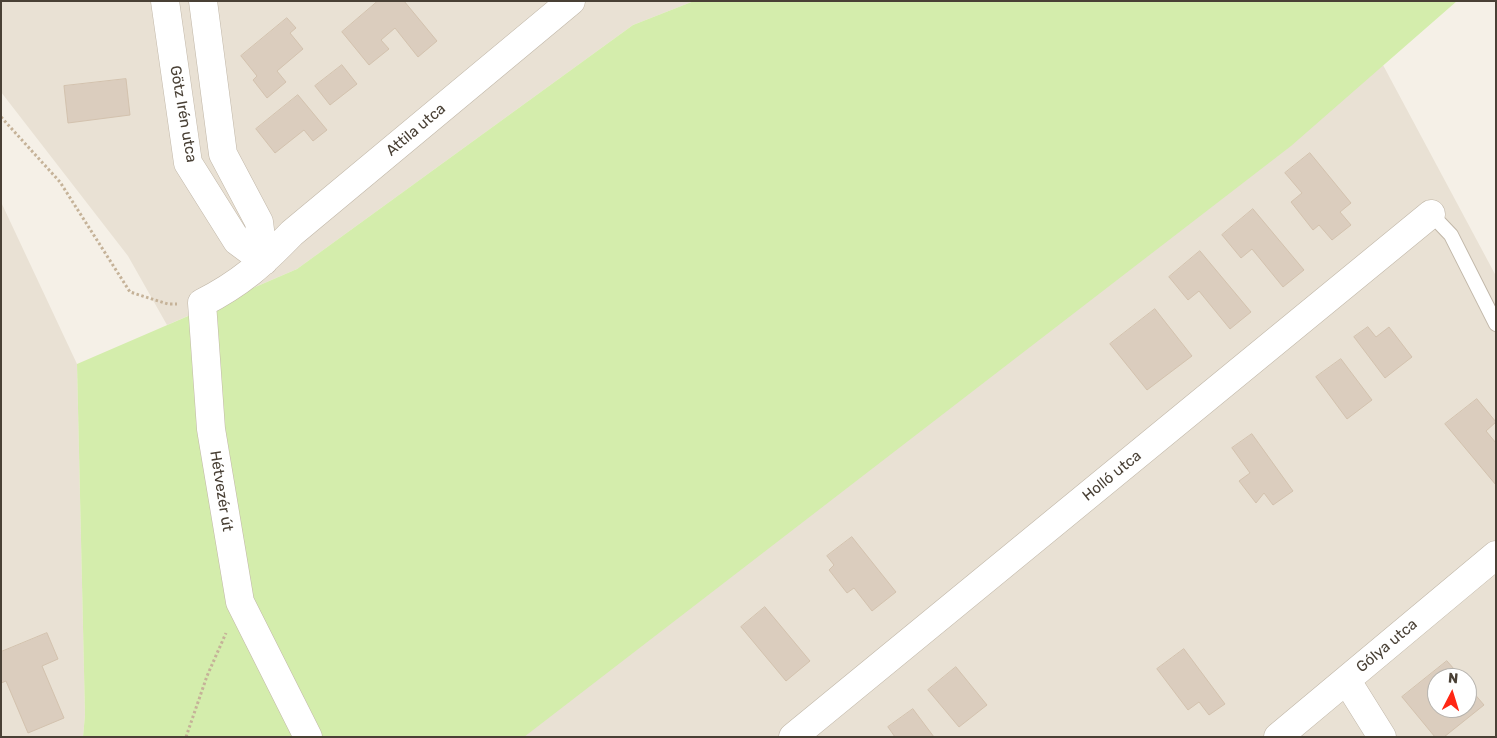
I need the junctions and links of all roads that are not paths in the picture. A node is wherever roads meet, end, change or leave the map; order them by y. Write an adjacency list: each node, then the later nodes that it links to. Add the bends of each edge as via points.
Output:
1 (166, 1): 5 (street, Götz Irén utca, via 188,163 237,242)
2 (203, 1): 5 (street, via 223,154 259,222)
3 (571, 1): 5 (street, Attila utca, via 292,233)
4 (1431, 214): 6 (lane, via 1451,235); 10 (street, Holló utca)
5 (264, 262): 9 (street, Hétvezér út, via 232,287 202,303 211,429 240,602)
6 (1496, 324)
7 (1496, 554): 8 (street, Gólya utca)
8 (1347, 681): 11 (street, Gólya utca); 12 (street)
9 (308, 737)
10 (793, 737)
11 (1278, 737)
12 (1382, 737)

